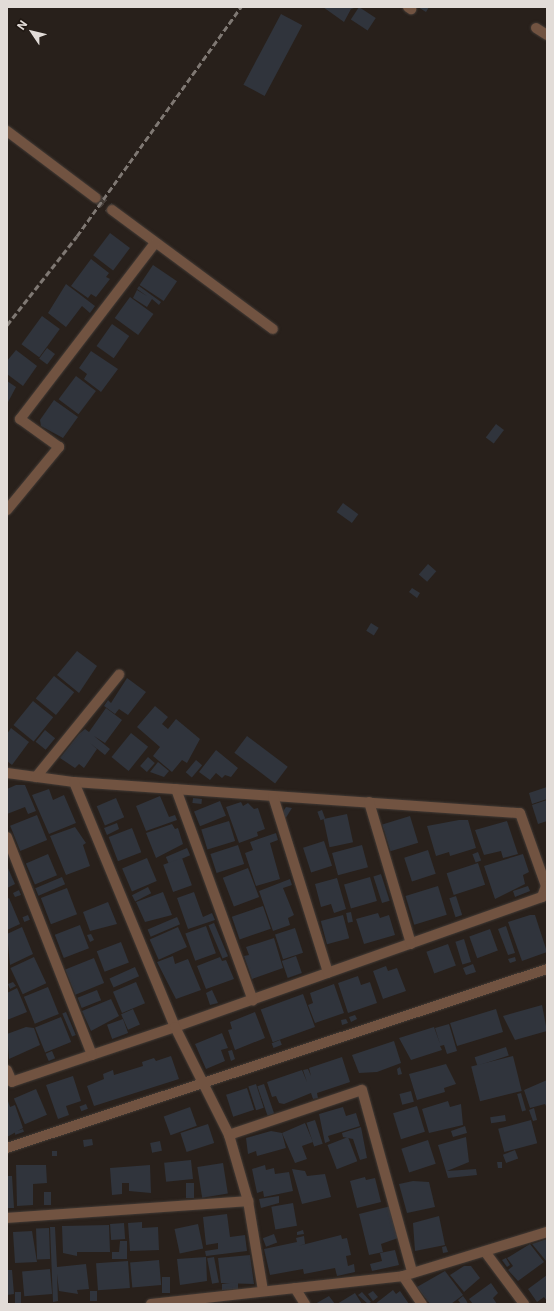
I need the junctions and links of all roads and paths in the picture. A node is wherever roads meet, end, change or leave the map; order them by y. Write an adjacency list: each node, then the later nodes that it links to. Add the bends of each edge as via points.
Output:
1 (536, 28): 2 (street)
2 (547, 35)
3 (7, 131): 4 (street)
4 (96, 198)
5 (112, 210): 6 (street)
6 (155, 243): 7 (street); 8 (street, via 20,419 59,447)
7 (273, 329)
8 (7, 510)
9 (119, 675): 11 (street)
10 (7, 773): 11 (street)
11 (36, 777): 12 (street)
12 (74, 782): 13 (street); 21 (street)
13 (176, 789): 14 (street); 20 (street)
14 (273, 796): 15 (street); 19 (street)
15 (369, 802): 17 (street); 17 (street, via 520,813 546,886 542,897)
16 (7, 837): 22 (street)
17 (411, 944): 19 (street)
18 (547, 969): 25 (street)
19 (328, 973): 20 (street)
20 (253, 1000): 21 (street)
21 (175, 1027): 22 (street); 25 (street)
22 (92, 1055): 24 (street)
23 (7, 1070): 24 (street)
24 (10, 1083)
25 (201, 1085): 26 (street); 27 (street)
26 (229, 1135): 28 (street); 32 (street, via 362,1090)
27 (7, 1148)
28 (248, 1201): 29 (street); 34 (street)
29 (7, 1218)
30 (547, 1232): 31 (street)
31 (486, 1253): 32 (street); 39 (street)
32 (408, 1274): 33 (street); 38 (street)
33 (295, 1288): 34 (street); 37 (street)
34 (263, 1291): 35 (street)
35 (191, 1303): 36 (street)
36 (150, 1304)
37 (305, 1304)
38 (422, 1304)
39 (524, 1304)

